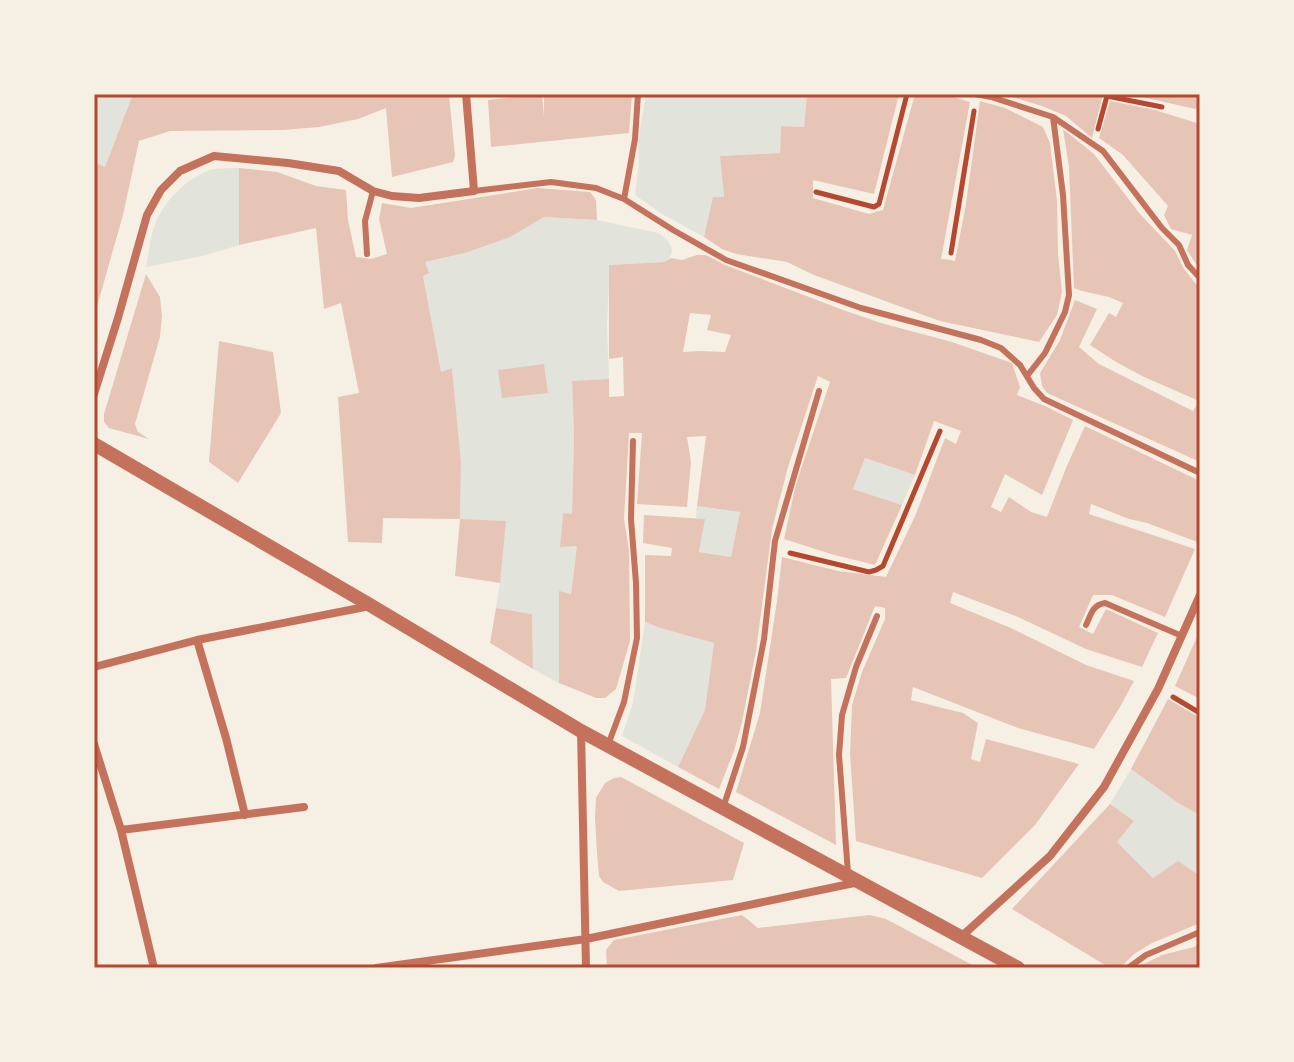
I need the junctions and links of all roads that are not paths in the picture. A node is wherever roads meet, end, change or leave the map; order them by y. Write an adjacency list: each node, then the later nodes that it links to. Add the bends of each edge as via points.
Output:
1 (466, 94): 6 (street)
2 (638, 94): 7 (lane)
3 (976, 94): 4 (lane)
4 (1053, 117): 9 (lane, via 1103,151); 10 (lane, via 1069,295 1045,353)
5 (373, 191): 6 (street, via 419,198); 8 (lane, via 365,221); 12 (street, via 339,171 273,162 214,156 180,171 147,215)
6 (474, 191): 7 (lane, via 551,182 596,188)
7 (624, 199): 10 (lane, via 726,260 861,308 1001,348)
8 (367, 254)
9 (1200, 278)
10 (1027, 376): 15 (lane, via 1044,399)
11 (819, 391): 27 (lane, via 774,550 743,747)
12 (94, 394)
13 (633, 441): 25 (lane, via 637,638 624,702)
14 (94, 444): 17 (street)
15 (1200, 473)
16 (1200, 595): 20 (street)
17 (370, 605): 21 (street); 23 (street)
18 (877, 616): 30 (lane, via 842,715 839,755)
19 (1086, 625): 20 (lane, via 1093,608 1105,603)
20 (1182, 636): 32 (street, via 1104,787 1050,856)
21 (197, 640): 22 (street); 28 (street)
22 (94, 667)
23 (581, 731): 25 (street); 33 (street)
24 (94, 744): 29 (street)
25 (608, 745): 27 (street)
26 (304, 807): 28 (street)
27 (723, 808): 30 (street)
28 (245, 815): 29 (street)
29 (121, 830): 34 (street)
30 (854, 879): 32 (street); 33 (street)
31 (1200, 932): 38 (lane)
32 (962, 936): 37 (street)
33 (586, 939): 35 (street); 36 (street)
34 (154, 968)
35 (376, 968)
36 (586, 968)
37 (1018, 968)
38 (1128, 968)

